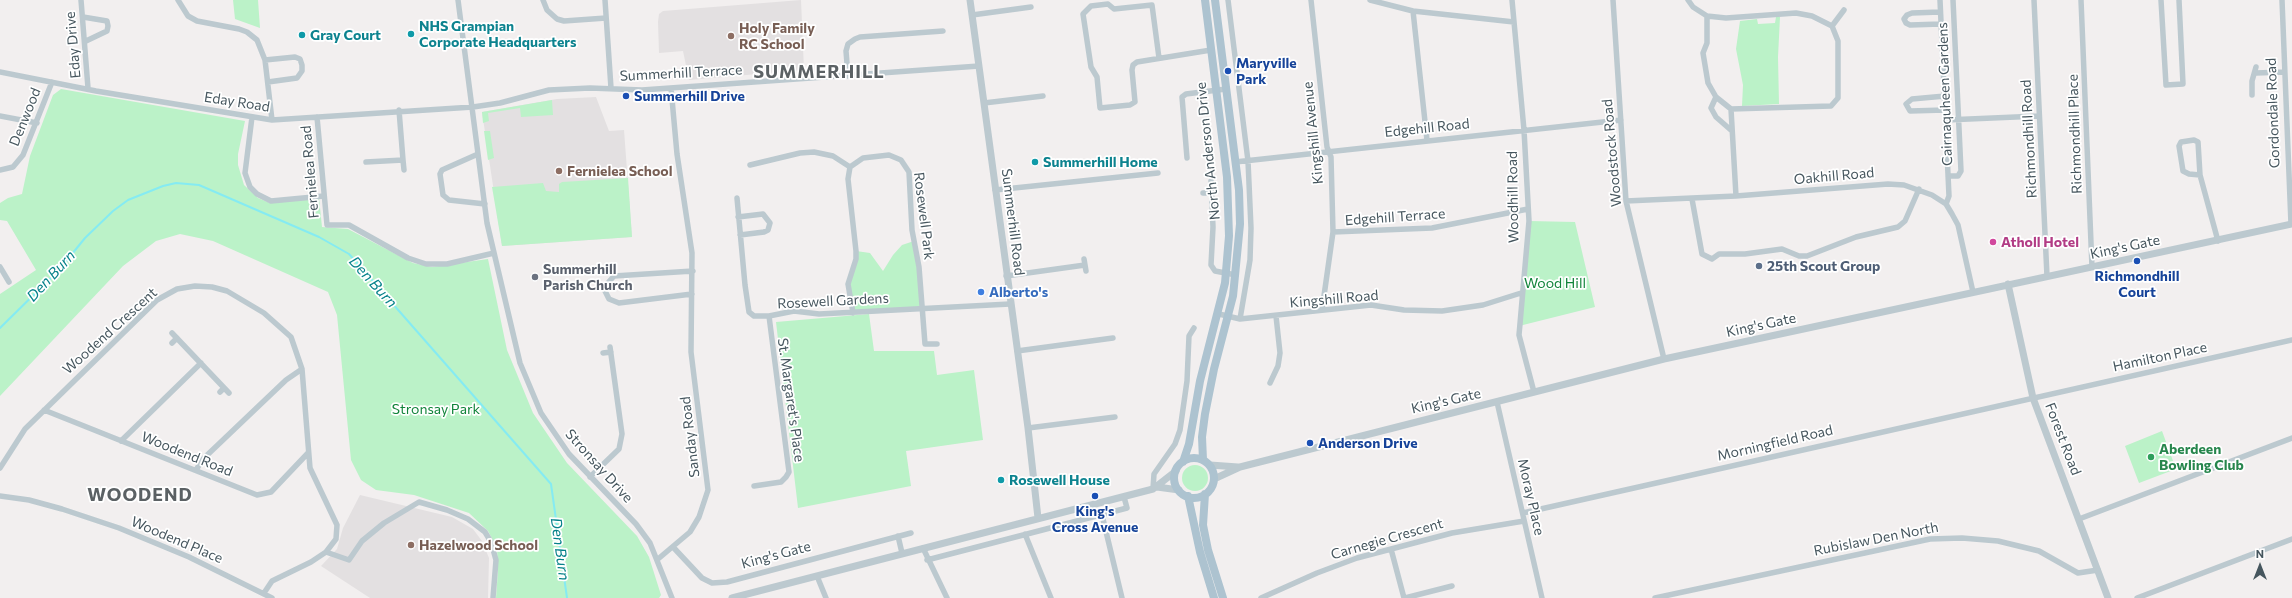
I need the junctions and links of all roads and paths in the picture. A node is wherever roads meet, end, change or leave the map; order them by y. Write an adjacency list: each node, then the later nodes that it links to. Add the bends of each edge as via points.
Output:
1 (81, 0): 28 (street, Eday Drive)
2 (178, 0): 37 (street, via 188,16 197,21 248,32 257,40)
3 (458, 0): 56 (street, Stronsay Drive)
4 (543, 0): 29 (street, via 547,10 557,19 564,21)
5 (605, 0): 29 (street)
6 (970, 0): 26 (street, Summerhill Road)
7 (1205, 0): 35 (main road, North Anderson Drive)
8 (1215, 0): 49 (main road, North Anderson Drive)
9 (1228, 0): 76 (street)
10 (1311, 0): 72 (street, Kingshill Avenue)
11 (1370, 0): 24 (street)
12 (1512, 0): 30 (street, Woodhill Road)
13 (1613, 0): 66 (street, Woodstock Road)
14 (1688, 0): 27 (street)
15 (1940, 0): 25 (street, Cairnaquheen Gardens)
16 (1953, 0): 64 (street, Cairnaquheen Gardens)
17 (2034, 0): 61 (street, Richmondhill Road)
18 (2081, 0): 106 (street, Richmondhill Place)
19 (2161, 0): 20 (street, via 2166,85 2183,84)
20 (2179, 0)
21 (2282, 0): 40 (street, Gordondale Road)
22 (1031, 7): 26 (street)
23 (1844, 10): 32 (street)
24 (1413, 11): 30 (street); 71 (street)
25 (1940, 12): 31 (street, Cairnaquheen Gardens); 31 (street, Cairnaquheen Gardens, via 1912,13 1904,19 1910,25)
26 (972, 15): 38 (street, Summerhill Road)
27 (1706, 16): 32 (street, via 1726,18 1796,13 1812,16); 54 (street, via 1707,43 1703,53 1708,83)
28 (83, 17): 34 (street, Eday Drive); 34 (street, via 107,21 108,26 107,30)
29 (606, 18): 47 (street)
30 (1514, 22): 69 (street, Woodhill Road)
31 (1941, 24): 53 (street, Cairnaquheen Gardens)
32 (1832, 26): 57 (street, via 1838,40 1840,85 1838,98 1831,106)
33 (943, 31): 41 (street, via 860,36 848,44)
34 (86, 41): 46 (street, Eday Drive)
35 (1211, 50): 36 (street); 50 (main road, North Anderson Drive)
36 (1159, 58): 36 (street, via 1133,65 1135,102 1130,105 1100,108 1097,77 1091,67 1083,14 1091,6 1108,4 1114,9 1152,5)
37 (265, 60): 45 (street); 45 (street, via 295,57 302,65 302,71 297,78)
38 (979, 66): 41 (street, Summerhill Terrace); 55 (street, Summerhill Road)
39 (0, 72): 44 (street, Eday Road)
40 (2284, 72): 42 (street, Gordondale Road); 51 (street, via 2256,70 2252,81)
41 (848, 76): 48 (street, Summerhill Terrace)
42 (2284, 81): 43 (street); 100 (street, Gordondale Road)
43 (2292, 81)
44 (52, 82): 46 (street, Eday Road); 68 (street, Denwood)
45 (268, 82): 65 (street)
46 (88, 88): 62 (street, Eday Road)
47 (610, 88): 48 (street, Summerhill Terrace); 56 (street, Summerhill Terrace, via 538,91 500,103)
48 (671, 88): 107 (street, Sanday Road)
49 (1226, 89): 50 (street); 78 (main road, North Anderson Drive)
50 (1216, 90): 74 (street, via 1186,94 1182,97); 109 (main road, North Anderson Drive, via 1229,206)
51 (2252, 94)
52 (1043, 96): 55 (street)
53 (1945, 96): 59 (street, Cairnaquheen Gardens); 59 (street, Cairnaquheen Gardens, via 1912,98 1906,104 1910,111)
54 (1716, 97): 57 (street); 70 (street, via 1711,108 1716,118)
55 (984, 103): 88 (street, Summerhill Road)
56 (473, 107): 58 (street, Eday Road); 73 (street, Stronsay Drive)
57 (1731, 109): 70 (street)
58 (399, 110): 63 (street, Eday Road); 75 (street)
59 (1945, 110): 67 (street, Cairnaquheen Gardens)
60 (0, 116): 68 (street)
61 (2039, 116): 64 (street); 112 (street, Richmondhill Road)
62 (252, 117): 65 (street, Eday Road); 91 (street, via 245,173 250,187 271,201)
63 (317, 117): 65 (street, Eday Road); 91 (street, Fernielea Road)
64 (1958, 119): 67 (street); 85 (street, Cairnaquheen Gardens, via 1961,171 1958,176)
65 (272, 120)
66 (1621, 120): 69 (street, Edgehill Road); 95 (street, Woodstock Road)
67 (1946, 120): 85 (street, Cairnaquheen Gardens)
68 (37, 123): 81 (street, Denwood, via 18,162 13,167)
69 (1524, 130): 71 (street, Edgehill Road); 98 (street, Woodhill Road)
70 (1732, 131): 92 (street)
71 (1427, 140): 72 (street, Edgehill Road)
72 (1328, 151): 76 (street, Edgehill Road); 101 (street, Kingshill Avenue, via 1331,157)
73 (478, 154): 96 (street, Stronsay Drive); 96 (street, via 445,168 440,174 443,195 446,198)
74 (1188, 158)
75 (403, 160): 77 (street); 82 (street)
76 (1248, 161): 78 (street, Edgehill Road); 126 (street, via 1250,260)
77 (366, 162)
78 (1235, 162): 110 (main road, North Anderson Drive, via 1240,224)
79 (750, 165): 80 (street, via 814,152 833,156)
80 (850, 167): 119 (street, Rosewell Park, via 863,158 889,155 901,160 909,172 912,230); 121 (street, via 848,179 856,259 848,284)
81 (0, 170)
82 (404, 170)
83 (1158, 174): 88 (street)
84 (2200, 175): 84 (street, via 2198,142 2181,142 2179,146 2183,171); 103 (street)
85 (1948, 176): 97 (street, Cairnaquheen Gardens, via 1949,196)
86 (1211, 181): 89 (street)
87 (1919, 189): 92 (street, Oakhill Road, via 1888,184); 94 (street, via 1904,221 1898,227 1856,237 1807,256 1799,256 1782,249 1745,254 1719,254 1712,259 1702,254); 97 (street, Oakhill Road)
88 (995, 190): 111 (street, Summerhill Road)
89 (1212, 192): 90 (street); 109 (street, via 1211,265 1215,271)
90 (1203, 193)
91 (324, 196): 104 (street, Fernielea Road, via 327,225 349,226 408,258 426,264 447,264)
92 (1736, 196): 94 (street, Oakhill Road)
93 (737, 198): 99 (street, Rosewell Gardens)
94 (1692, 198): 95 (street, Oakhill Road)
95 (1626, 201): 136 (street, Woodstock Road)
96 (485, 204): 104 (street, Stronsay Drive)
97 (1946, 204): 115 (street, via 1958,226)
98 (1528, 209): 101 (street, Edgehill Terrace, via 1432,228); 116 (street, Woodhill Road)
99 (738, 217): 102 (street, Rosewell Gardens); 102 (street, via 763,214 770,223 768,230 764,232)
100 (2291, 224): 103 (street, King's Gate)
101 (1333, 232): 120 (street, Kingshill Avenue)
102 (740, 235): 123 (street, Rosewell Gardens, via 749,312 754,316)
103 (2218, 241): 106 (street, King's Gate)
104 (494, 253): 158 (street, Stronsay Drive, via 512,334 532,395 569,454)
105 (0, 267): 113 (street)
106 (2092, 267): 112 (street, King's Gate)
107 (693, 272): 117 (street, Sanday Road); 117 (street, via 614,276 605,291 609,299 620,303)
108 (1086, 272): 111 (street, via 1084,262)
109 (1226, 274): 110 (street); 122 (main road, North Anderson Drive)
110 (1236, 275): 125 (main road, North Anderson Drive)
111 (1006, 276): 118 (street, Summerhill Road)
112 (2048, 276): 114 (street, King's Gate)
113 (9, 282)
114 (2008, 284): 115 (street, King's Gate); 144 (street, Forest Road)
115 (1974, 292): 136 (street, King's Gate)
116 (1521, 293): 120 (street, Kingshill Road, via 1483,305 1442,311 1404,310 1371,305); 142 (street, Woodhill Road, via 1519,335)
117 (692, 294): 176 (street, Sanday Road, via 691,352 708,490 699,517 690,532)
118 (1010, 304): 119 (street, Rosewell Gardens); 134 (street, Summerhill Road)
119 (922, 307): 121 (street, Rosewell Gardens); 133 (street, Rosewell Park, via 925,344)
120 (1322, 310): 124 (street, Kingshill Road)
121 (853, 312): 123 (street, Rosewell Gardens, via 794,312)
122 (1219, 314): 125 (street, Kingshill Road); 152 (main road, North Anderson Drive, via 1200,381 1190,439)
123 (769, 316): 160 (street, St. Margaret's Place, via 789,472 781,482)
124 (1276, 316): 126 (street, Kingshill Road); 139 (street, via 1280,353 1278,366)
125 (1228, 317): 126 (street, Kingshill Road); 153 (main road, North Anderson Drive, via 1214,369 1202,437)
126 (1240, 319)
127 (1194, 328): 161 (street, via 1189,336 1187,381 1180,430 1175,444 1154,474)
128 (172, 333): 129 (street)
129 (177, 338): 132 (street); 137 (street)
130 (1113, 338): 134 (street)
131 (2292, 340): 144 (street, Hamilton Place)
132 (172, 343)
133 (938, 344)
134 (1017, 351): 148 (street, Summerhill Road)
135 (603, 354): 158 (street, via 611,350 622,434 619,449)
136 (1664, 359): 142 (street, King's Gate)
137 (201, 363): 140 (street); 150 (street)
138 (302, 369): 146 (street, Woodend Crescent, via 291,337 264,313 227,291 195,286 177,290 157,300); 151 (street, Woodend Crescent); 156 (street, via 286,380 203,459)
139 (1270, 382)
140 (224, 388): 141 (street); 143 (street)
141 (220, 392)
142 (1534, 392): 145 (street, King's Gate)
143 (230, 393)
144 (2033, 398): 167 (street, Morningfield Road); 170 (street, Forest Road)
145 (1497, 402): 154 (street, King's Gate); 167 (street, Moray Place)
146 (44, 410): 150 (street, Woodend Road); 155 (street, Woodend Crescent, via 25,429)
147 (1115, 417): 148 (street)
148 (1028, 428): 169 (street, Summerhill Road)
149 (2292, 438): 170 (street)
150 (121, 440): 156 (street, Woodend Road)
151 (308, 453): 156 (street, Woodend Road, via 271,492 264,495 257,495); 179 (street, Woodend Crescent, via 312,476 337,525 336,539)
152 (1183, 462): 153 (main road, via 1191,458); 157 (main road)
153 (1206, 463): 154 (street, King's Gate); 159 (main road)
154 (1240, 467): 159 (street, King's Gate)
155 (0, 468)
156 (196, 470)
157 (1176, 471): 161 (street); 162 (main road, via 1175,481)
158 (590, 477): 181 (street, Stronsay Drive, via 636,524)
159 (1214, 479): 163 (main road)
160 (754, 486)
161 (1155, 488): 162 (street); 166 (street)
162 (1179, 490): 165 (main road)
163 (1205, 494): 165 (main road, via 1194,498); 196 (main road, via 1203,525)
164 (0, 496): 186 (street, Woodend Place, via 62,508 119,528 190,557)
165 (1188, 496): 195 (main road, via 1200,552)
166 (1124, 497): 168 (street, via 1127,508); 169 (street)
167 (1523, 513): 171 (street, Moray Place)
168 (1102, 515): 173 (street); 194 (street)
169 (1038, 518): 177 (street)
170 (2079, 519): 183 (street, Forest Road)
171 (1524, 521): 178 (street, Carnegie Crescent, via 1452,532); 199 (street, Moray Place)
172 (911, 533): 174 (street, King's Gate)
173 (1025, 534): 182 (street); 193 (street)
174 (898, 536): 176 (street, King's Gate, via 727,582 712,583 702,578); 180 (street)
175 (2292, 539): 202 (street)
176 (673, 547): 181 (street, Sanday Road)
177 (923, 548): 180 (street); 182 (street)
178 (1391, 549): 197 (street, Carnegie Crescent, via 1317,573); 198 (street)
179 (326, 552): 186 (street, via 272,581); 188 (street, via 349,560 362,541 384,523 419,502 468,519 485,532 496,560)
180 (902, 553): 184 (street)
181 (658, 559): 189 (street, Stronsay Drive)
182 (927, 560): 192 (street)
183 (2098, 570): 200 (street, Rubislaw Den North, via 2078,573 2039,551 1998,541 1930,539); 201 (street, Forest Road)
184 (817, 576): 190 (street); 191 (street)
185 (1452, 586): 198 (street)
186 (264, 593): 187 (street, Woodend Place)
187 (272, 598)
188 (493, 598)
189 (672, 598)
190 (732, 598)
191 (826, 598)
192 (947, 598)
193 (1050, 598)
194 (1122, 598)
195 (1214, 598)
196 (1223, 598)
197 (1261, 598)
198 (1405, 598)
199 (1542, 598)
200 (1654, 598)
201 (2108, 598)
202 (2137, 598)

